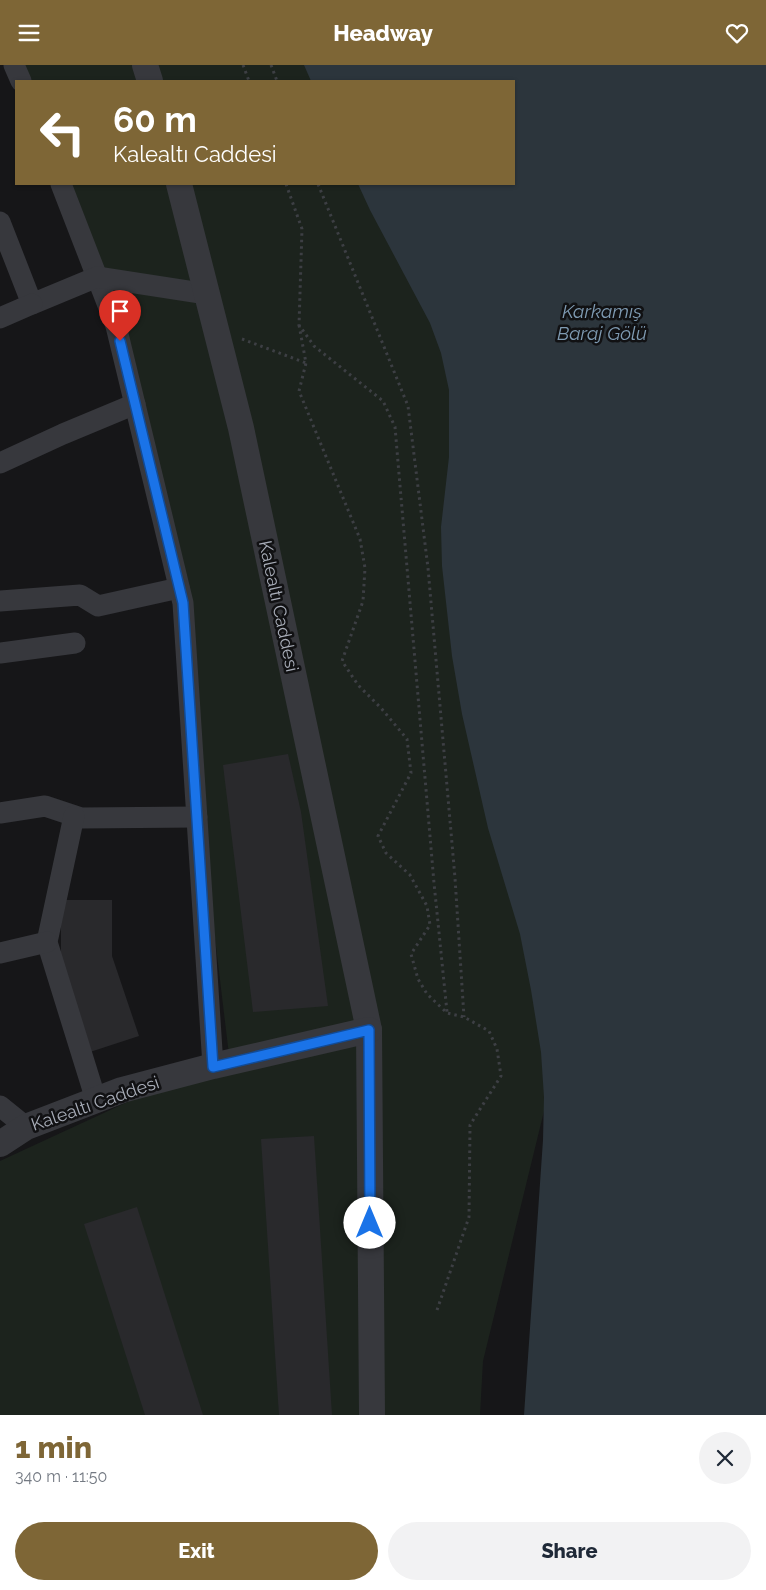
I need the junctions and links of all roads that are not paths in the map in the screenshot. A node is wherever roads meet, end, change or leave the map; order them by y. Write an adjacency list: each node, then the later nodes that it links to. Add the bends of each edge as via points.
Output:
1 (14, 65): 3 (street)
2 (145, 65): 4 (street)
3 (21, 80)
4 (150, 80)
5 (61, 185): 8 (street)
6 (179, 185): 9 (street, Kalealtı Caddesi)
7 (0, 222): 10 (street)
8 (97, 277): 9 (street); 10 (street); 12 (street, via 116,326)
9 (207, 294): 23 (street, Kalealtı Caddesi, via 241,428)
10 (32, 304): 11 (street)
11 (0, 318)
12 (135, 404): 13 (street); 14 (street)
13 (0, 463)
14 (179, 588): 15 (street, via 98,606 80,595); 20 (street, via 183,603)
15 (0, 601)
16 (75, 643): 17 (street)
17 (0, 653)
18 (0, 813): 19 (street, via 45,806)
19 (74, 816): 20 (street); 21 (street)
20 (197, 817): 24 (street)
21 (47, 942): 22 (street); 25 (street)
22 (0, 953)
23 (369, 1030): 24 (street, Kalealtı Caddesi); 29 (street, Kalealtı Caddesi)
24 (213, 1067): 25 (street, Kalealtı Caddesi, via 122,1090)
25 (96, 1100): 27 (street, Kalealtı Caddesi)
26 (0, 1106): 27 (street)
27 (26, 1127): 28 (street, Kalealtı Caddesi)
28 (0, 1143)
29 (372, 1415)

